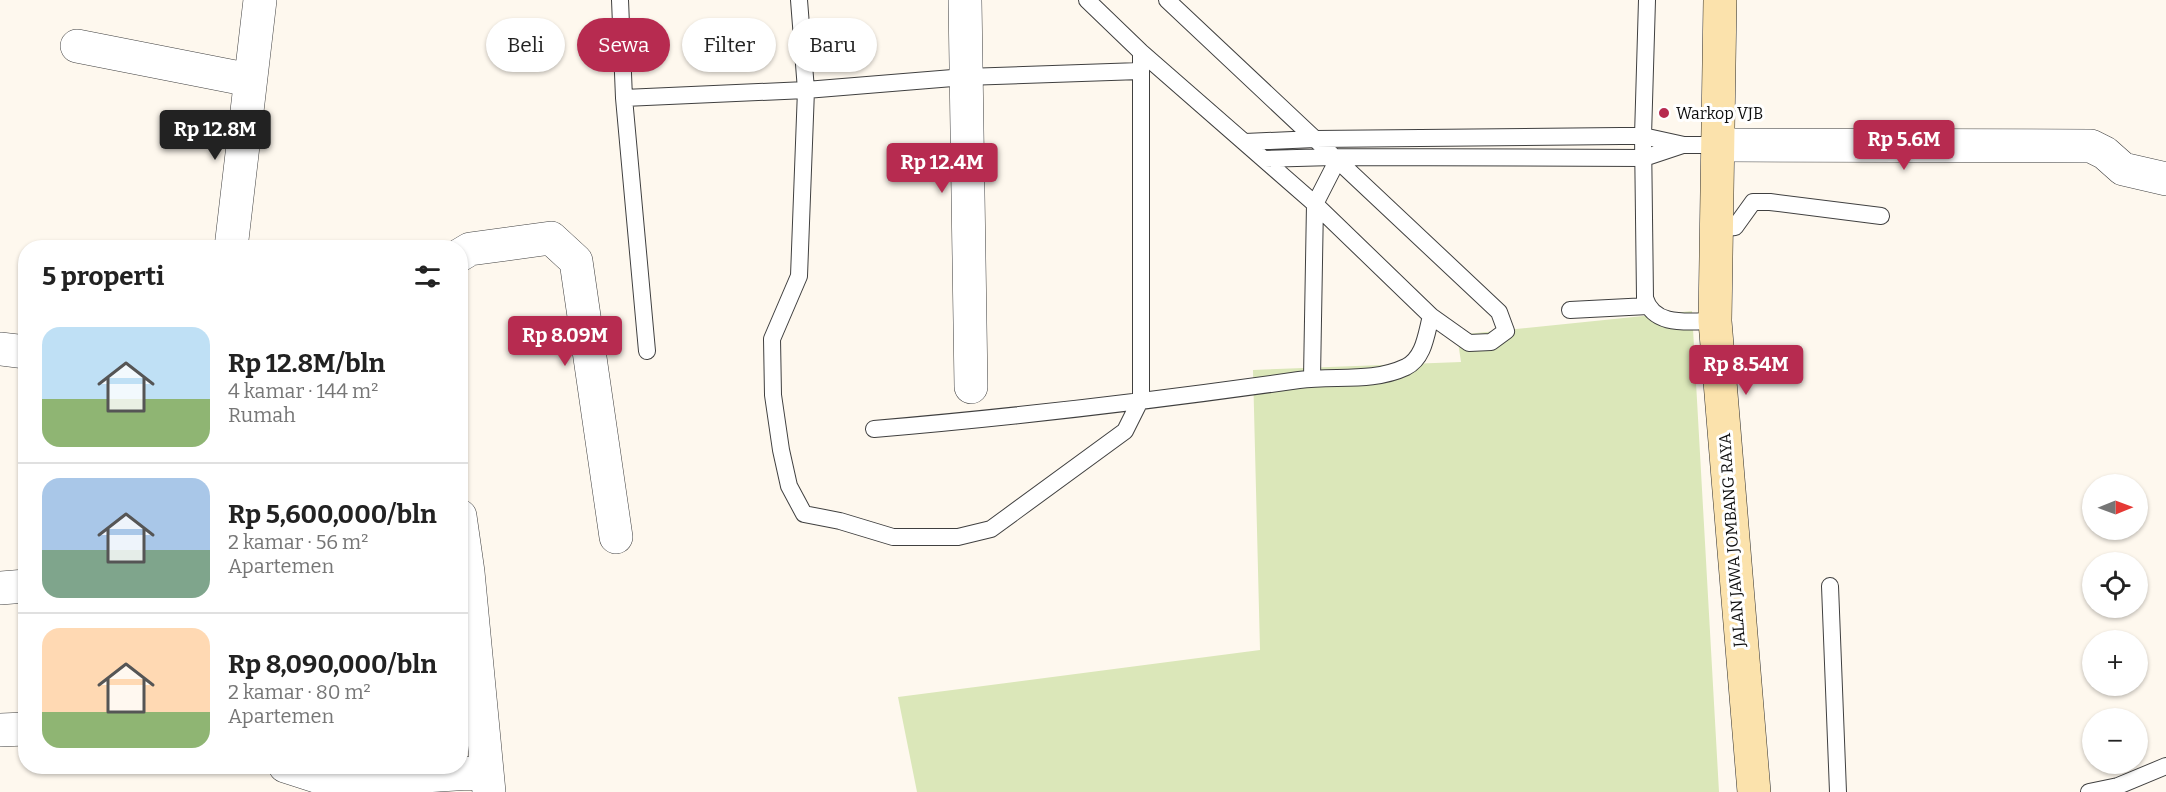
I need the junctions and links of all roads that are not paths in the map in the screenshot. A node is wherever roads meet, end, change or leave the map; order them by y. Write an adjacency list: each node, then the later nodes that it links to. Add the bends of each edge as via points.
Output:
1 (260, 0): 13 (street)
2 (620, 0): 15 (lane)
3 (799, 0): 14 (lane)
4 (965, 0): 12 (street)
5 (1087, 0): 10 (lane)
6 (1167, 0): 17 (lane)
7 (1647, 0): 16 (lane)
8 (1720, 0): 20 (main road, JALAN JAWA JOMBANG RAYA)
9 (77, 46): 13 (street)
10 (1141, 52): 11 (lane); 18 (lane)
11 (1140, 72): 12 (lane); 39 (lane)
12 (965, 77): 14 (lane); 38 (street)
13 (250, 80): 28 (street)
14 (806, 90): 15 (lane); 39 (lane, via 800,276 772,339 773,395 781,450 789,486 804,514 840,520 893,537 958,537 991,529 1125,431)
15 (624, 98): 36 (lane)
16 (1643, 136): 17 (lane); 19 (lane); 21 (lane)
17 (1315, 139): 18 (lane); 23 (lane)
18 (1245, 142): 22 (lane)
19 (1684, 145): 20 (lane); 21 (lane)
20 (1718, 145): 24 (street, via 2091,146 2122,169); 27 (main road, JALAN JAWA JOMBANG RAYA)
21 (1644, 158): 23 (lane); 30 (lane)
22 (1265, 159): 23 (lane); 25 (lane)
23 (1335, 159): 25 (lane); 32 (lane, via 1499,312 1506,331 1491,342 1469,343)
24 (2166, 179)
25 (1315, 204): 32 (lane); 37 (lane)
26 (1881, 216): 27 (lane, via 1754,202 1735,227)
27 (1717, 230): 33 (main road, JALAN JAWA JOMBANG RAYA)
28 (232, 240)
29 (468, 250): 41 (street, via 551,238 576,261)
30 (1648, 306): 31 (lane); 33 (lane, via 1659,317)
31 (1570, 310)
32 (1431, 316): 37 (lane, via 1420,356 1407,366 1377,377)
33 (1715, 321): 51 (main road, JALAN JAWA JOMBANG RAYA)
34 (0, 349): 35 (street)
35 (18, 351)
36 (647, 351)
37 (1312, 378): 39 (lane)
38 (971, 387)
39 (1142, 399): 40 (lane, via 978,421)
40 (874, 429)
41 (616, 537)
42 (468, 572): 50 (street)
43 (1830, 586): 52 (lane)
44 (18, 587): 45 (street)
45 (0, 588)
46 (18, 729): 47 (street)
47 (0, 730)
48 (2166, 766): 53 (lane, via 2118,786)
49 (292, 776): 50 (street)
50 (488, 782)
51 (1754, 792)
52 (1838, 792)
53 (2089, 792)

